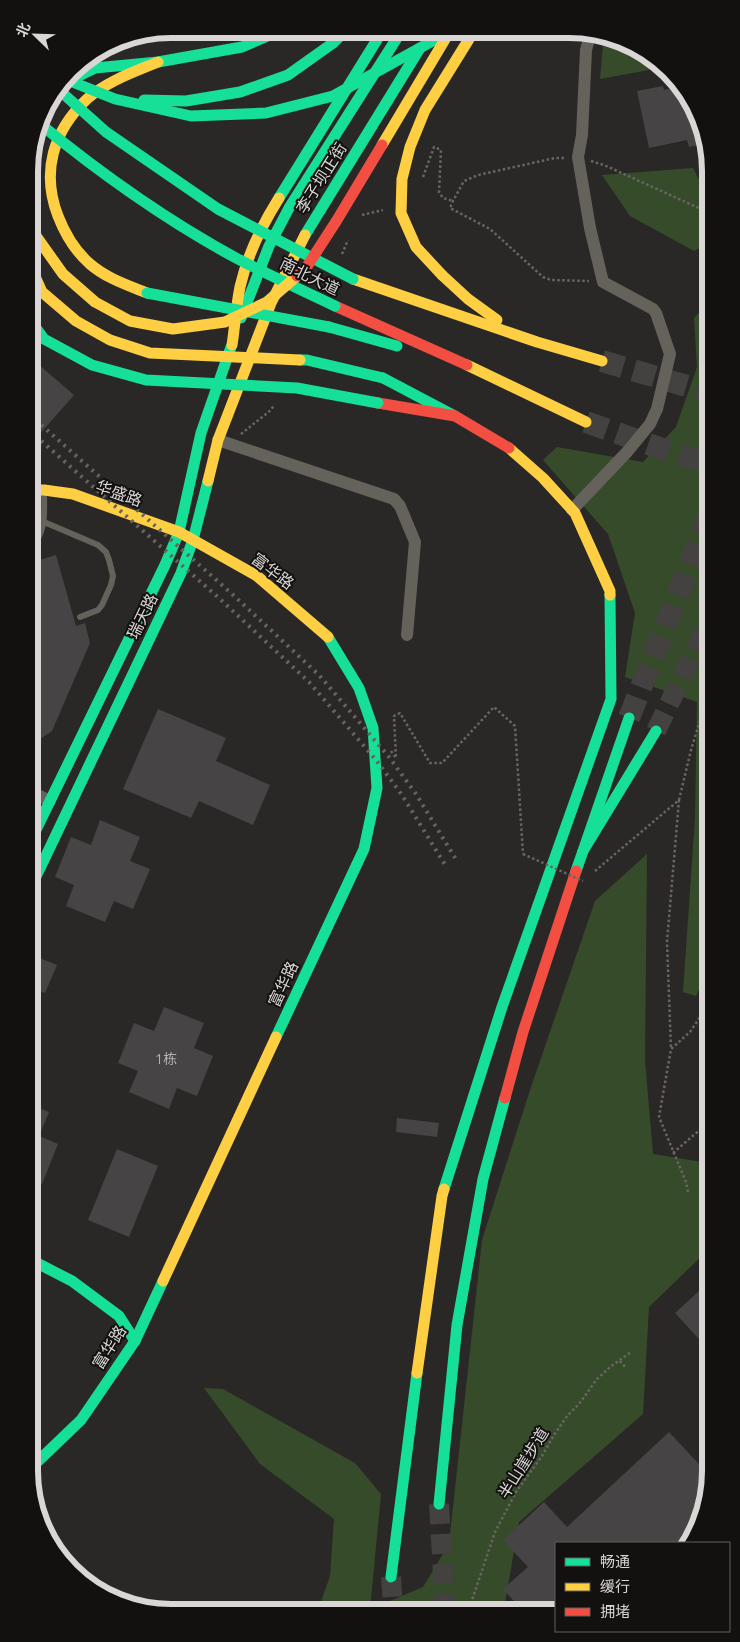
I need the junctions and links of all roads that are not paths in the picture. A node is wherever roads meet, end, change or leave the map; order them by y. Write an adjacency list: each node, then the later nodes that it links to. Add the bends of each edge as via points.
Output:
1 (264, 38): 10 (main road, via 242,47)
2 (338, 38): 14 (main road, bridge, via 288,75 240,92 186,101)
3 (379, 38): 20 (main road, bridge, via 266,219 240,287)
4 (397, 38): 20 (main road, 李子坝正街, via 289,208 269,246)
5 (426, 38): 21 (main road, 李子坝正街, via 310,226 271,303)
6 (437, 38): 14 (main road, bridge, via 333,96 266,113 191,116)
7 (446, 38): 16 (main road, bridge, via 306,268 267,302 225,322 173,329 130,321 95,302 63,274)
8 (470, 38): 19 (main road, bridge, via 425,110 410,147 402,179 401,213 416,247 462,294 485,314)
9 (589, 39): 29 (street, via 578,157 603,282 653,309 670,354 657,409 650,424)
10 (158, 62): 11 (main road, via 96,68); 23 (main road, bridge, via 110,82 88,98 68,120 54,148 49,179 54,209 68,238 90,264 115,280 147,293 329,327)
11 (74, 78)
12 (72, 82): 14 (main road, bridge)
13 (63, 93): 19 (main road, 南北大道, bridge, via 106,132 218,209 353,278)
14 (115, 99)
15 (45, 128): 23 (main road, 南北大道, bridge, via 84,160 236,258)
16 (38, 239)
17 (38, 283): 24 (main road, bridge, via 42,292 76,321 110,340 150,353 307,360 383,378)
18 (38, 331): 24 (main road, bridge, via 44,339 92,365 146,380 297,388)
19 (537, 342): 22 (main road, 南北大道)
20 (232, 345): 32 (main road, 瑞天路, via 201,433)
21 (252, 350): 26 (main road, 瑞天路)
22 (602, 360)
23 (469, 366): 25 (main road, 南北大道)
24 (455, 416): 29 (main road, via 507,446)
25 (586, 422)
26 (218, 440): 34 (main road, 瑞天路); 36 (street, via 394,498 415,542)
27 (38, 490): 28 (main road, 华盛路)
28 (44, 490): 31 (lane); 32 (main road, 华盛路, via 73,494)
29 (572, 510): 48 (main road, via 610,591 611,698 502,1007 442,1196)
30 (38, 521): 31 (lane)
31 (44, 522): 33 (lane); 35 (lane, via 98,545 110,560 113,576 102,605)
32 (178, 532): 34 (main road, 华盛路); 40 (main road, 瑞天路)
33 (38, 539)
34 (194, 540): 43 (main road, 瑞天路); 45 (main road, 富华路, via 257,576 327,636 359,688 373,728 377,788 364,849)
35 (80, 617)
36 (407, 635)
37 (629, 718): 42 (main road)
38 (656, 731): 42 (main road)
39 (38, 795): 40 (street)
40 (50, 801): 41 (main road, 瑞天路)
41 (38, 826)
42 (583, 851): 47 (main road, via 523,1032 483,1179 457,1325)
43 (38, 872)
44 (38, 1264): 45 (main road, via 72,1281 119,1316)
45 (135, 1341): 46 (main road, 富华路, via 81,1420)
46 (38, 1461)
47 (439, 1504)
48 (391, 1577)

